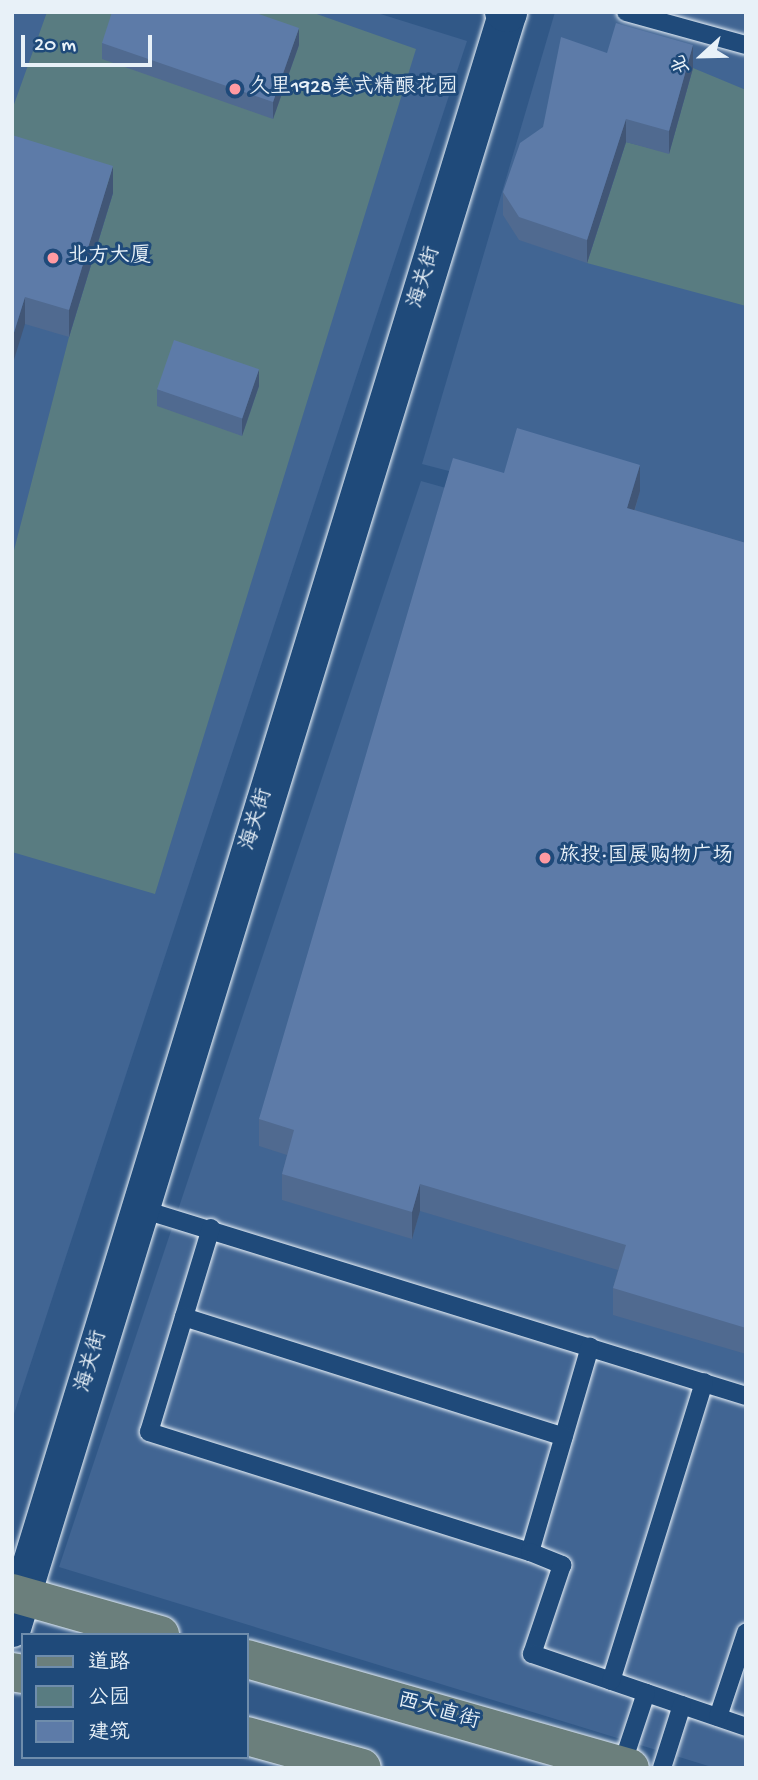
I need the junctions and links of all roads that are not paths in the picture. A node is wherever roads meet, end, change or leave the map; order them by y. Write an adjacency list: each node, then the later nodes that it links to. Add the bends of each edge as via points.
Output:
1 (626, 12): 3 (lane)
2 (507, 13): 4 (street, 海关街)
3 (746, 45)
4 (138, 1208): 5 (lane); 12 (street, 海关街)
5 (211, 1228): 6 (lane); 7 (lane)
6 (184, 1317): 10 (lane); 11 (lane, via 149,1432)
7 (590, 1347): 8 (lane); 10 (lane)
8 (704, 1382): 9 (lane); 16 (lane)
9 (746, 1396)
10 (564, 1437): 11 (lane)
11 (530, 1552): 16 (lane, via 562,1565 532,1654)
12 (16, 1606): 13 (main road)
13 (150, 1633)
14 (746, 1633): 19 (lane)
15 (248, 1659): 22 (main road, 西大直街)
16 (611, 1681): 17 (lane)
17 (646, 1693): 18 (lane); 22 (lane)
18 (682, 1705): 19 (lane); 24 (lane)
19 (718, 1717): 20 (lane)
20 (746, 1727)
21 (248, 1736): 23 (main road)
22 (626, 1766)
23 (362, 1768)
24 (662, 1768)

